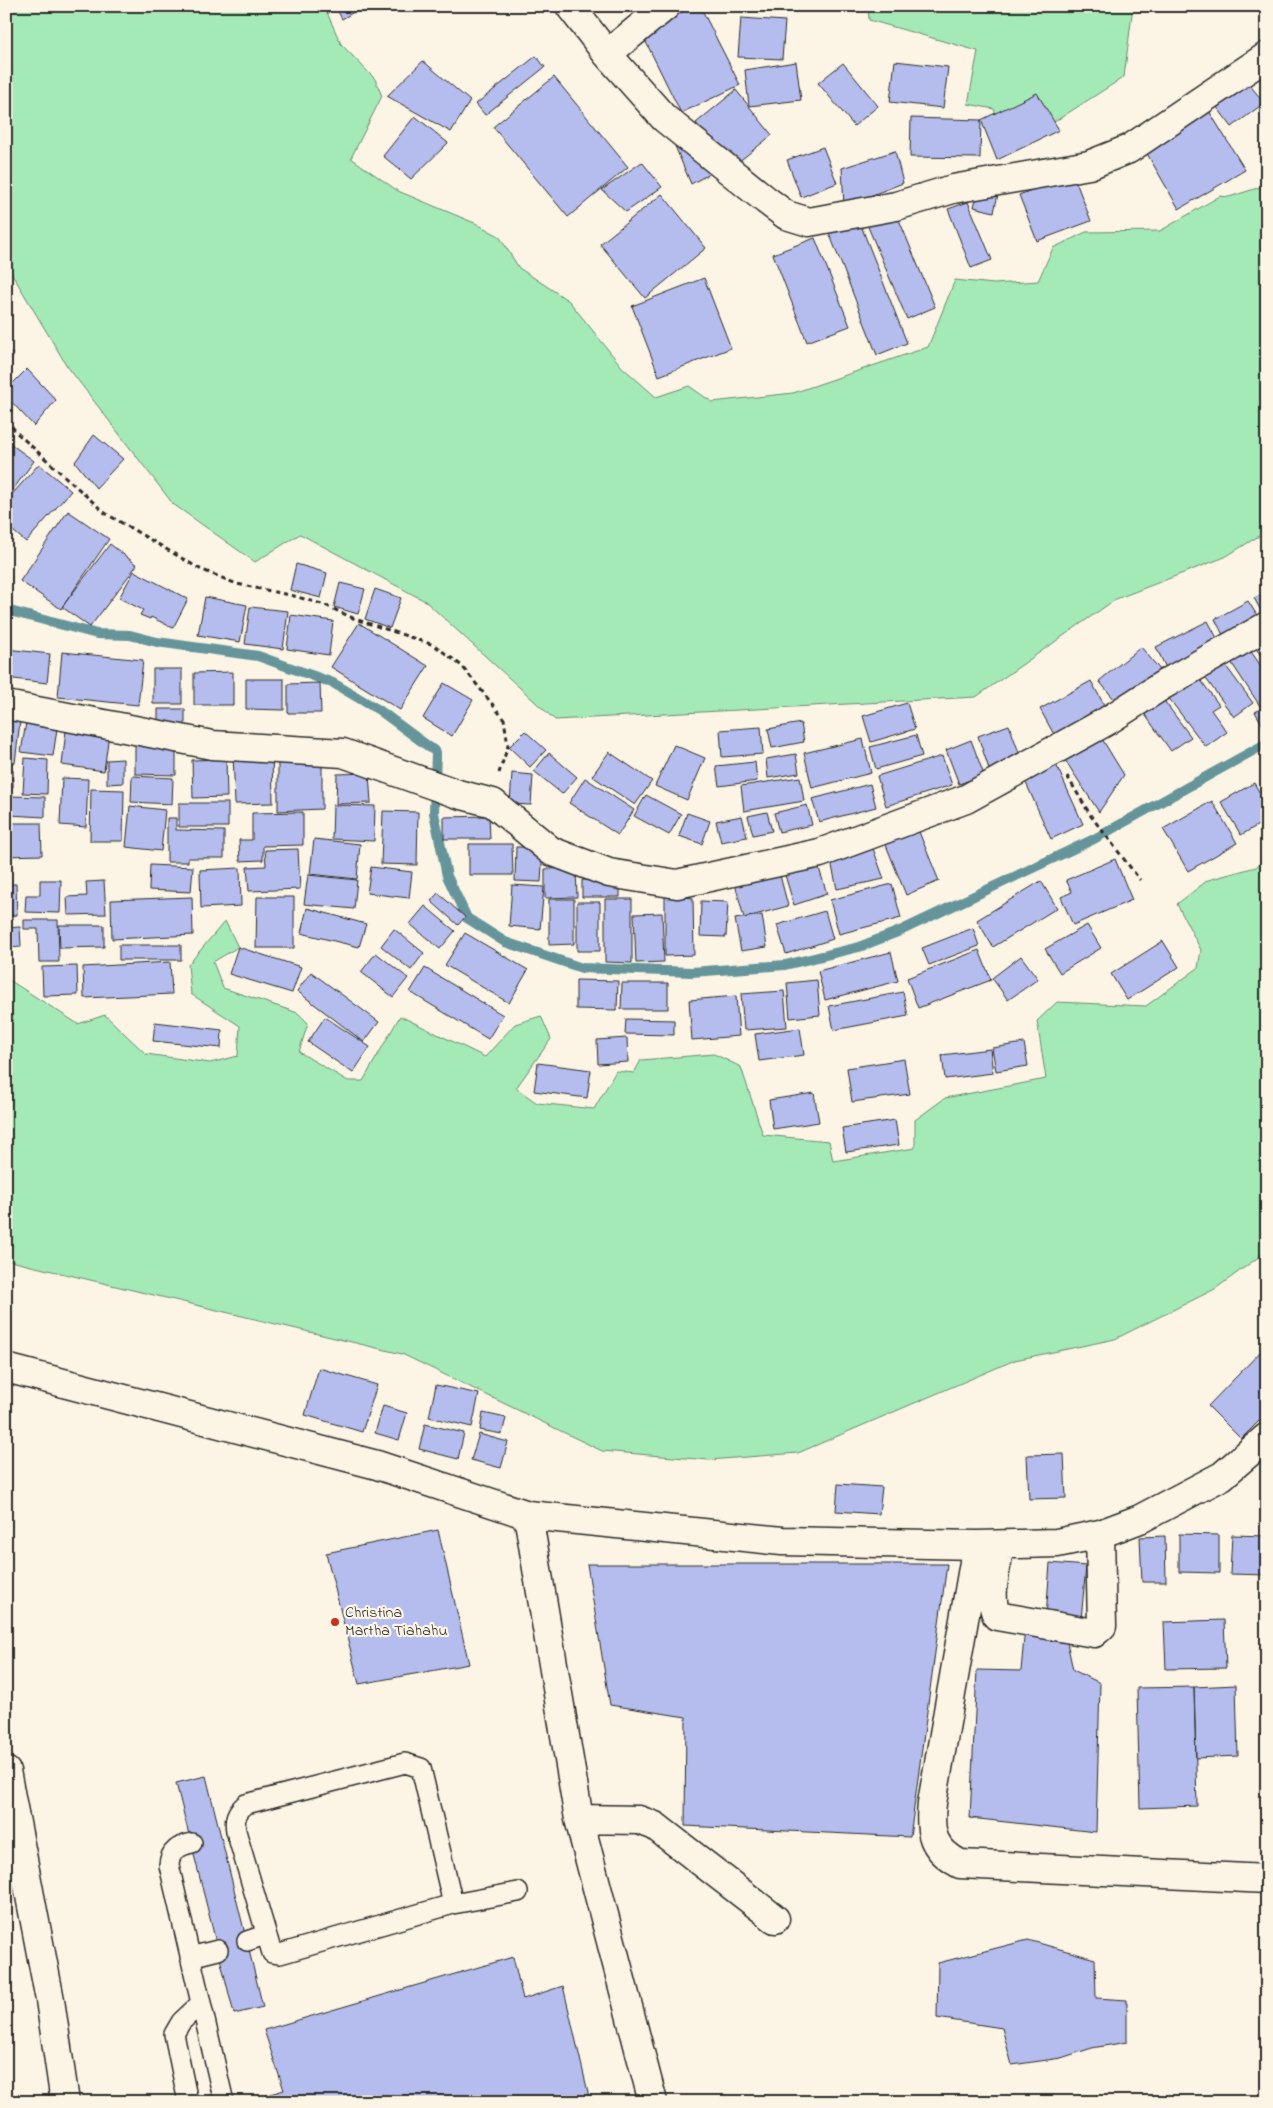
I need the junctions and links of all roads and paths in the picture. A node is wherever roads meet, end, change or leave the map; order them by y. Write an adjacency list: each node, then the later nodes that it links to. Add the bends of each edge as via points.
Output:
1 (570, 6): 3 (street)
2 (666, 6): 3 (street)
3 (607, 54): 4 (street, via 664,118 786,215 810,222 896,206 953,188 1089,165 1129,149)
4 (1267, 56)
5 (6, 419): 9 (path, via 17,433 105,513 200,569 237,584 325,606 434,645 462,666 504,719 508,746 501,762)
6 (1267, 626): 8 (street)
7 (6, 705): 9 (street, via 212,745 344,753 458,794)
8 (1052, 752): 9 (street, via 966,799 871,836 820,853 677,884 609,873 551,851); 10 (path, via 1090,816)
9 (493, 803)
10 (1140, 880)
11 (6, 1368): 13 (street, via 377,1465)
12 (1267, 1437): 14 (street, via 1222,1476 1140,1519)
13 (528, 1515): 15 (street, via 782,1541); 17 (street)
14 (1100, 1534): 15 (street, via 1057,1543); 15 (street, via 1102,1626 1094,1633 997,1616 993,1607)
15 (988, 1545): 19 (street, via 932,1803 930,1825 935,1843 945,1856 960,1864)
16 (6, 1771): 28 (street, via 50,2000)
17 (579, 1819): 22 (street, via 639,1820 655,1826); 31 (street)
18 (192, 1843): 26 (lane, via 178,1846 170,1857 169,1865)
19 (1267, 1879)
20 (518, 1892): 21 (lane)
21 (453, 1904): 23 (lane, via 280,1954 272,1953); 23 (lane, via 421,1768 405,1763 246,1804 238,1810 228,1833)
22 (775, 1919)
23 (265, 1935): 24 (lane)
24 (248, 1941)
25 (218, 1950): 26 (lane)
26 (190, 1957): 27 (lane)
27 (200, 2004): 29 (lane, via 181,2022 174,2034); 30 (lane)
28 (65, 2102)
29 (188, 2102)
30 (224, 2102)
31 (653, 2102)

